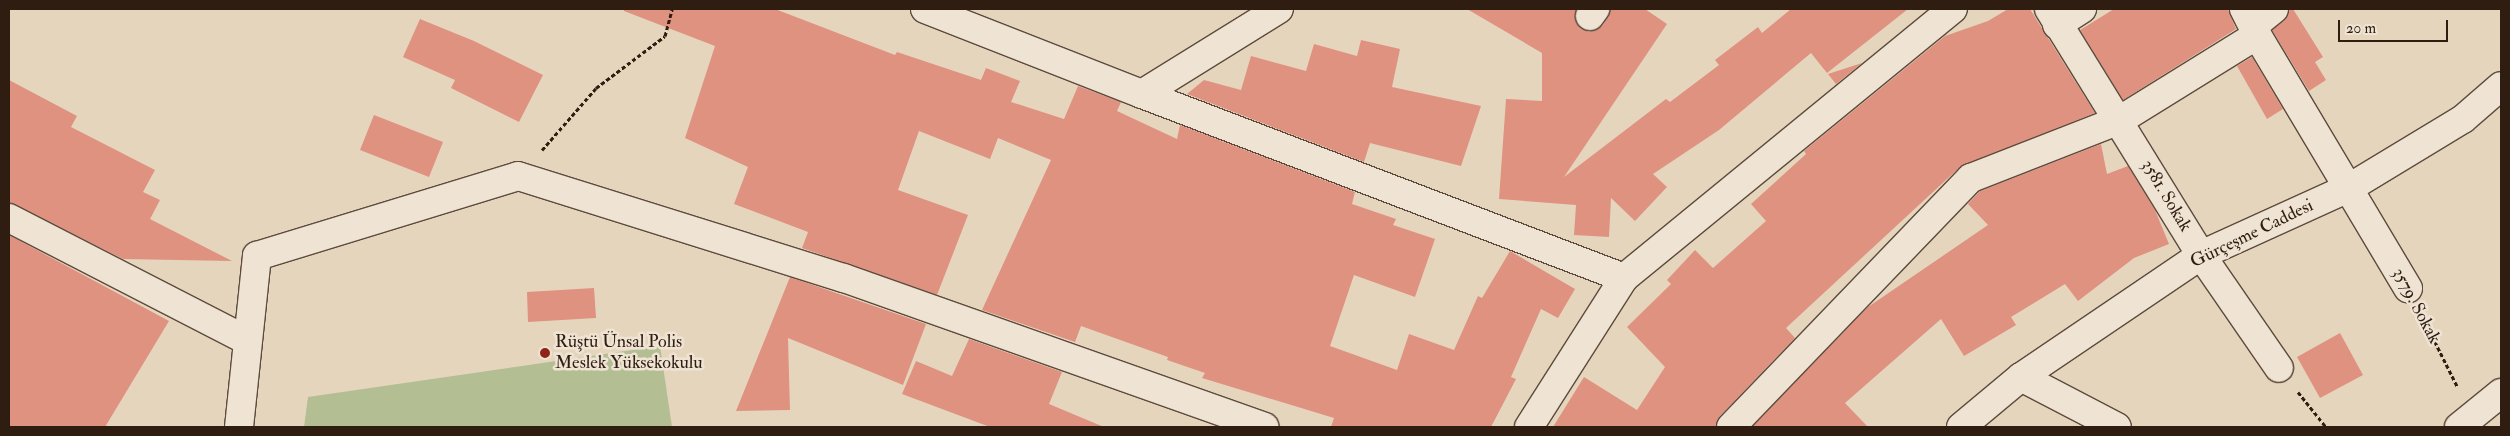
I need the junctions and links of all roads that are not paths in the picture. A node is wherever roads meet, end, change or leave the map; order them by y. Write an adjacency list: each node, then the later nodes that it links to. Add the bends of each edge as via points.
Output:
1 (925, 9): 9 (street)
2 (1279, 9): 9 (street)
3 (1953, 9): 14 (street)
4 (2082, 9): 6 (street)
5 (2274, 9): 7 (street)
6 (2053, 17): 10 (street, 3581. Sokak)
7 (2251, 23): 10 (street); 11 (street, 3579. Sokak)
8 (2501, 86): 11 (street, Gürçeşme Caddesi, via 2463,119)
9 (1142, 94): 14 (street)
10 (2120, 120): 13 (street, 3581. Sokak); 24 (street, via 1971,178)
11 (2349, 188): 13 (street, Gürçeşme Caddesi); 15 (street, 3579. Sokak)
12 (9, 218): 16 (street)
13 (2201, 255): 17 (street, 3581. Sokak); 18 (street, Gürçeşme Caddesi)
14 (1624, 278): 23 (street)
15 (2408, 288)
16 (246, 340): 21 (street); 22 (street, via 257,256 518,176 844,278)
17 (2279, 368)
18 (2021, 377): 25 (street, Gürçeşme Caddesi); 26 (street)
19 (2501, 393): 20 (street)
20 (2470, 424)
21 (239, 427)
22 (1264, 427)
23 (1529, 427)
24 (1731, 427)
25 (1961, 427)
26 (2117, 427)

